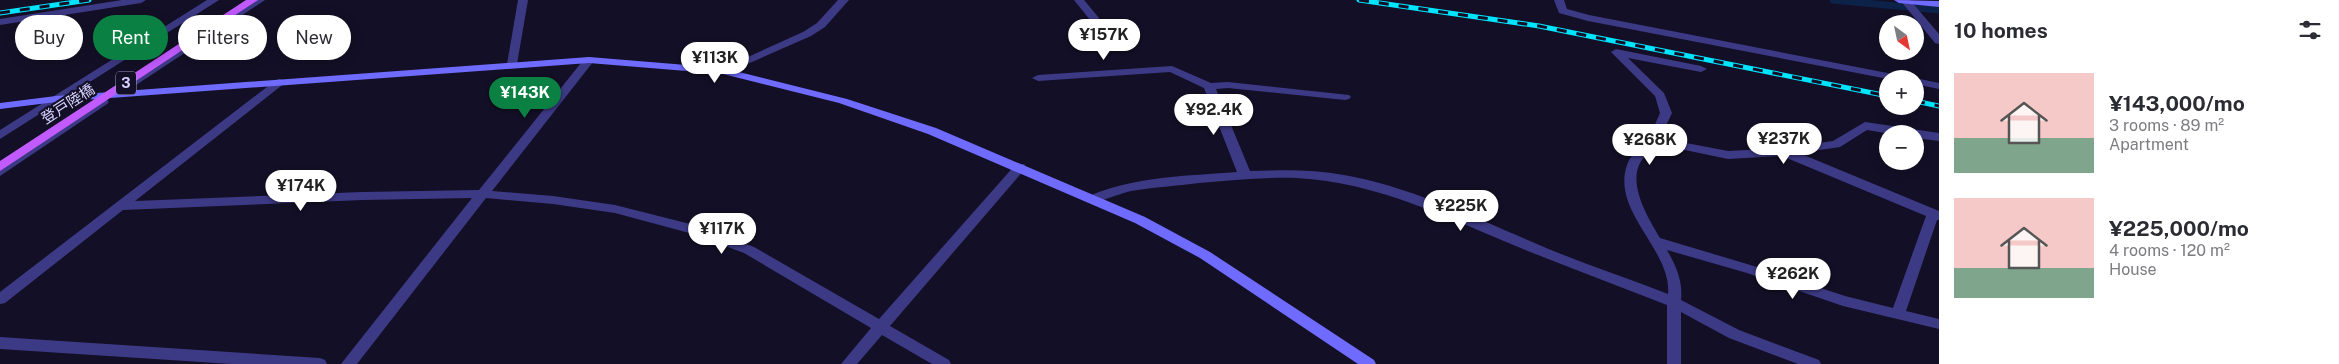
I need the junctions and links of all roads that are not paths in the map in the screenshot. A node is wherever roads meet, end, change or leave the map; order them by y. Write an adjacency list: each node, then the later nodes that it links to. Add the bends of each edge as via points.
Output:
1 (140, 0): 12 (street)
2 (214, 0): 26 (street)
3 (253, 0): 34 (main road, 登戸陸橋 / 3)
4 (260, 0): 24 (street)
5 (523, 0): 15 (street)
6 (844, 0): 17 (street, via 821,26)
7 (1079, 0): 11 (street)
8 (1558, 0): 18 (street, via 1563,11 1588,18)
9 (1903, 0): 10 (street); 13 (street)
10 (1939, 4)
11 (1094, 18)
12 (0, 22)
13 (1939, 41)
14 (588, 60): 15 (street); 17 (street); 38 (street)
15 (512, 64): 20 (street)
16 (1701, 69): 32 (street, via 1616,52 1660,95 1666,113)
17 (723, 71): 35 (street, via 843,101 932,131)
18 (1879, 74)
19 (1038, 78): 22 (street, via 1172,70)
20 (280, 82): 24 (street); 40 (street)
21 (1924, 83): 23 (street)
22 (1209, 86): 25 (street, via 1228,84); 37 (street)
23 (1939, 86)
24 (114, 95): 26 (street); 36 (street)
25 (1345, 97)
26 (56, 99): 27 (street); 29 (street)
27 (0, 106)
28 (1879, 128): 33 (street, via 1865,126 1836,144)
29 (0, 135)
30 (1924, 135): 31 (street)
31 (1939, 137)
32 (1654, 140): 33 (street, via 1728,155); 42 (street, via 1633,164 1631,191)
33 (1784, 152): 41 (street)
34 (0, 167)
35 (1020, 167): 39 (street); 47 (street)
36 (0, 172)
37 (1245, 175): 39 (street, via 1140,185 1114,190); 44 (street, via 1297,174 1344,179 1381,188)
38 (483, 194): 40 (street); 47 (street, via 615,209 697,230 749,250); 50 (street)
39 (1093, 199): 53 (street, via 1183,242)
40 (120, 206): 43 (street)
41 (1936, 215): 45 (street)
42 (1657, 242): 44 (street, via 1677,293); 45 (street, via 1843,301)
43 (0, 298)
44 (1674, 302): 54 (street); 55 (street, via 1734,334)
45 (1898, 312): 46 (street)
46 (1939, 324)
47 (882, 326): 51 (street); 52 (street)
48 (0, 343): 49 (street)
49 (320, 364)
50 (348, 364)
51 (848, 364)
52 (944, 364)
53 (1369, 364)
54 (1674, 364)
55 (1814, 364)

